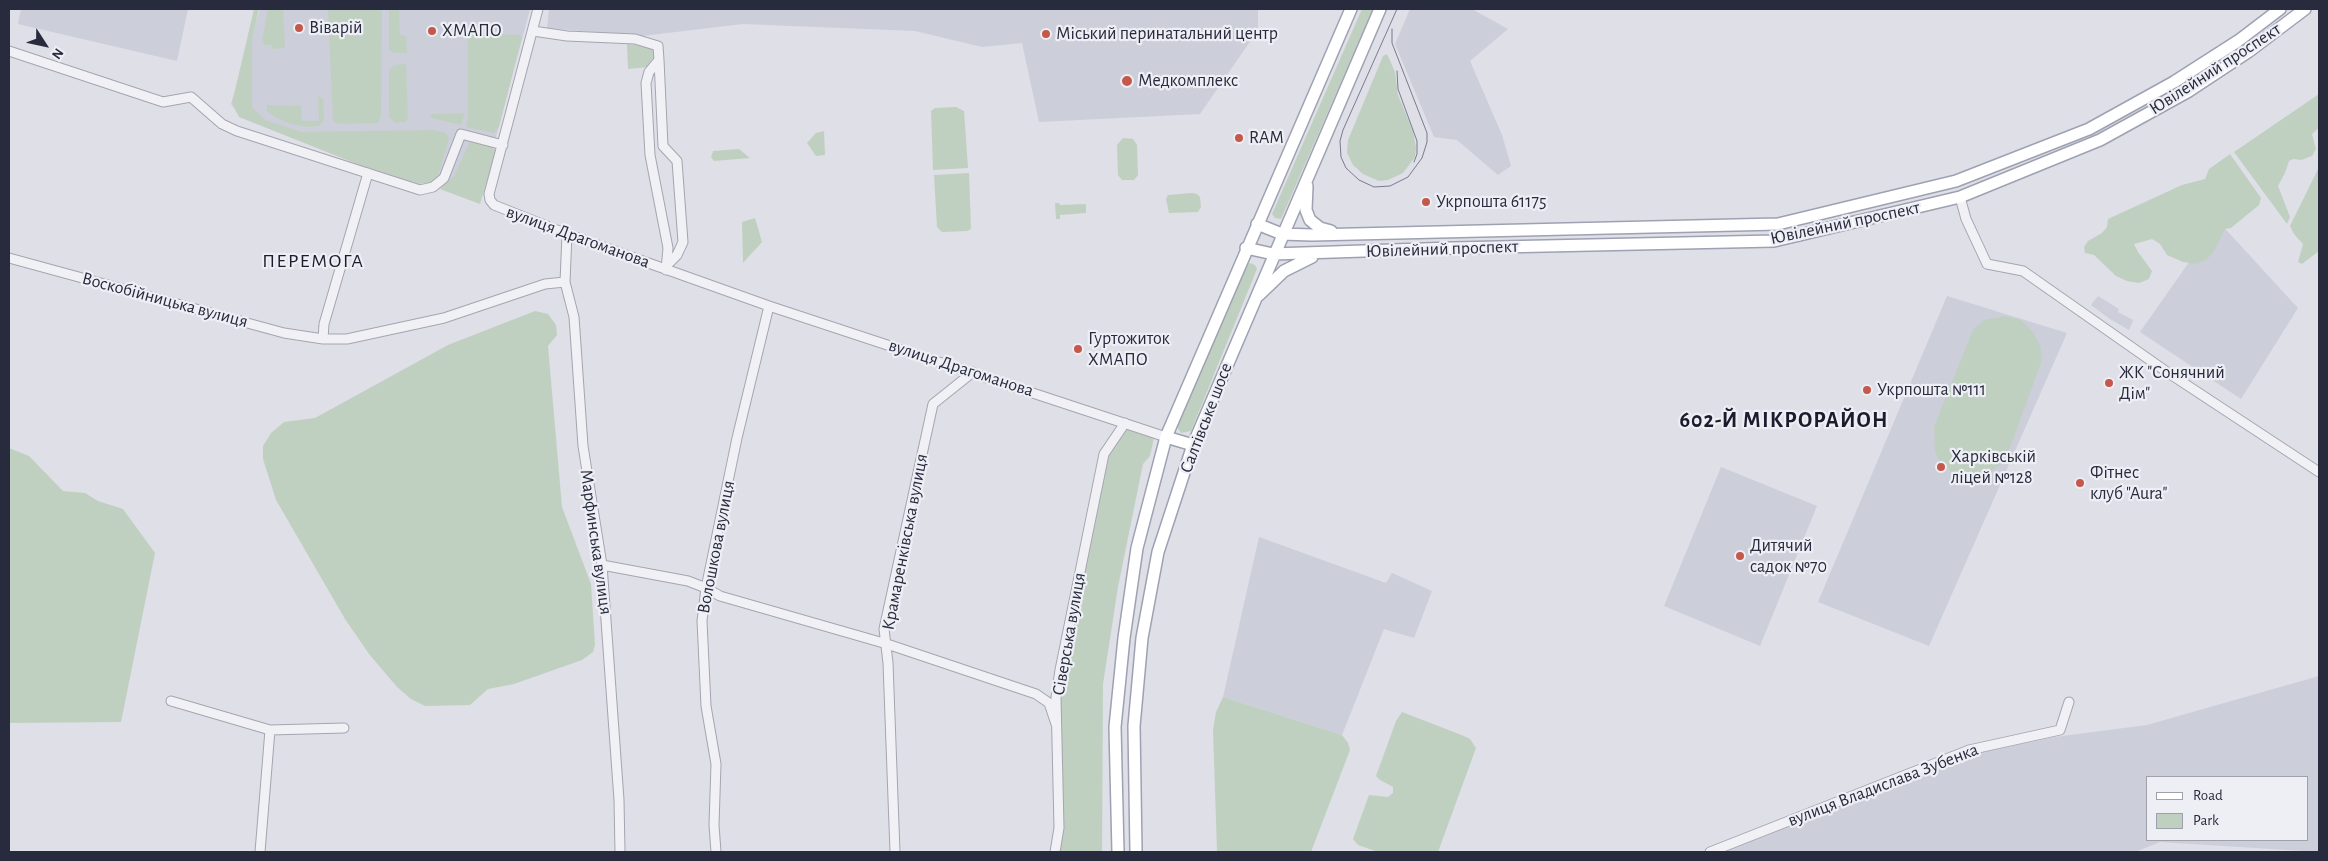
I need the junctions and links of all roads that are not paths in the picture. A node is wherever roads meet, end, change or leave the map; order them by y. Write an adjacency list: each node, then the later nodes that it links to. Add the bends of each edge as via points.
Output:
1 (538, 9): 6 (street)
2 (1351, 9): 14 (main road, Салтівське шосе)
3 (1380, 9): 11 (main road, Салтівське шосе)
4 (2280, 9): 12 (main road, Ювілейний проспект, via 2238,41 2089,129)
5 (2305, 9): 13 (main road, Ювілейний проспект, via 2196,86 2100,140)
6 (533, 30): 8 (street, via 568,36 646,41 658,46); 9 (street)
7 (9, 51): 10 (street, via 163,102 190,97 222,124 237,131)
8 (659, 60): 22 (street, via 649,72 646,83 650,155 667,239); 22 (street, via 663,146 675,157 678,165 683,242)
9 (503, 145): 10 (street, via 461,134 444,178 420,190); 15 (street, вулиця Драгоманова, via 489,194 491,202)
10 (368, 173): 26 (street, via 324,324)
11 (1308, 175): 16 (main road, Салтівське шосе); 17 (main road, via 1306,210 1310,220 1320,228)
12 (1956, 181): 13 (main road); 17 (main road, Ювілейний проспект, via 1763,226)
13 (1960, 197): 19 (main road, Ювілейний проспект, via 1774,241); 31 (street, via 1966,219 1987,264 2023,271 2167,372)
14 (1257, 224): 16 (main road); 18 (main road, Салтівське шосе)
15 (567, 234): 22 (street, вулиця Драгоманова); 23 (street, Марфинська вулиця)
16 (1282, 234): 17 (main road, Ювілейний проспект); 20 (main road, Салтівське шосе)
17 (1340, 234)
18 (1246, 248): 20 (main road, Ювілейний проспект); 29 (main road, Салтівське шосе)
19 (1328, 252): 20 (main road, Ювілейний проспект); 24 (main road, via 1289,267)
20 (1274, 254): 24 (main road, Салтівське шосе)
21 (9, 258): 26 (street, Воскобійницька вулиця, via 284,333)
22 (667, 267): 25 (street, вулиця Драгоманова)
23 (565, 282): 26 (street, Воскобійницька вулиця, via 545,284 444,318 347,339); 32 (street, Марфинська вулиця, via 574,317 583,446)
24 (1253, 302): 30 (main road, Салтівське шосе)
25 (769, 306): 27 (street, вулиця Драгоманова); 33 (street, Волошкова вулиця)
26 (323, 339)
27 (973, 372): 28 (street, вулиця Драгоманова); 34 (street, Крамаренківська вулиця, via 933,404 884,629)
28 (1125, 423): 29 (street, вулиця Драгоманова); 37 (street, Сіверська вулиця, via 1104,454 1060,670)
29 (1166, 437): 30 (main road); 45 (main road, Салтівське шосе, via 1137,548 1124,638 1115,727)
30 (1193, 445): 46 (main road, Салтівське шосе, via 1158,552 1142,638 1134,726)
31 (2319, 472)
32 (602, 565): 33 (street, via 688,581); 41 (street, Марфинська вулиця)
33 (706, 588): 34 (street, via 720,596); 42 (street, Волошкова вулиця, via 702,621 706,706 716,764)
34 (887, 644): 37 (street, via 1036,694 1049,703); 43 (street, Крамаренківська вулиця)
35 (171, 701): 39 (street)
36 (2069, 702): 47 (street, вулиця Владислава Зубенка, via 2060,730 1969,750)
37 (1056, 724): 44 (street, Сіверська вулиця, via 1059,828)
38 (344, 728): 39 (street)
39 (270, 730): 40 (street)
40 (260, 852)
41 (620, 852)
42 (716, 852)
43 (895, 852)
44 (1055, 852)
45 (1118, 852)
46 (1136, 852)
47 (1710, 852)

